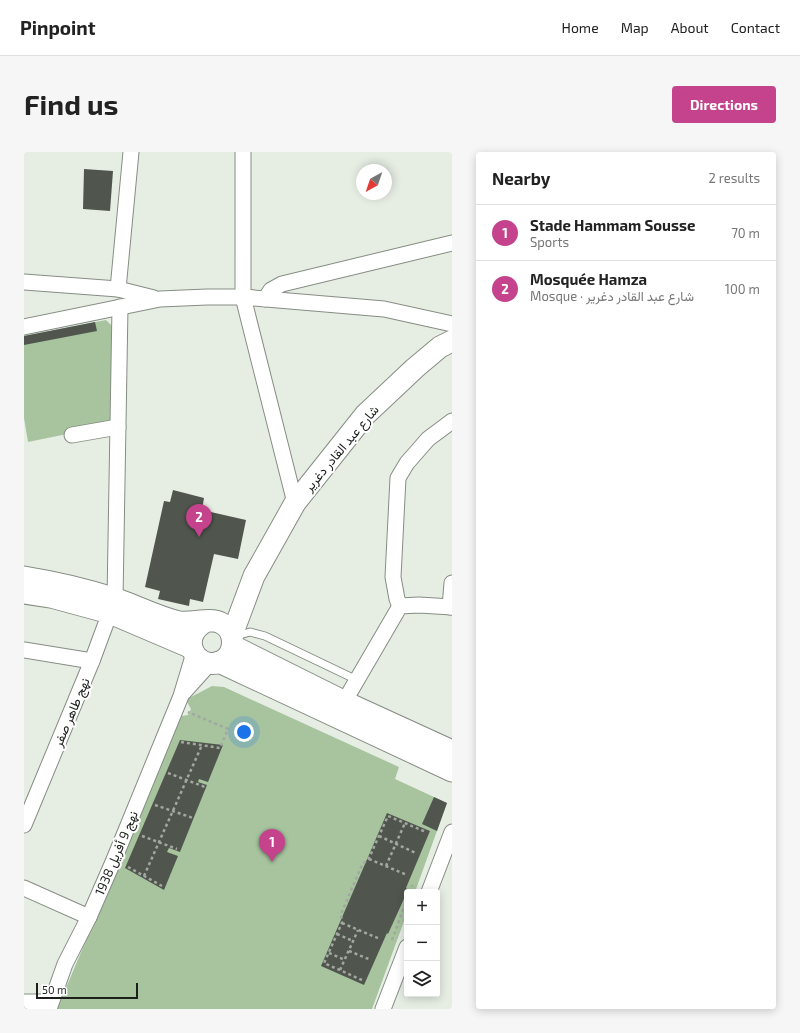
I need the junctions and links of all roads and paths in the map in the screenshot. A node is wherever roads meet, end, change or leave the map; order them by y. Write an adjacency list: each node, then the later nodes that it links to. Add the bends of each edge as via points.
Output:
1 (130, 152): 5 (street)
2 (243, 152): 6 (street)
3 (452, 243): 8 (street, via 282,284 272,290)
4 (24, 282): 5 (street)
5 (118, 289): 7 (street)
6 (243, 297): 7 (street); 8 (street); 16 (street)
7 (160, 299): 9 (street)
8 (265, 299): 10 (street, via 384,309)
9 (120, 308): 11 (street); 14 (street, نهج طاهر صفر)
10 (452, 324)
11 (24, 327)
12 (452, 341): 16 (main road, شارع عبد القادر دغرير, via 440,347 415,368 365,415)
13 (452, 421): 22 (street, via 428,439 407,463 398,478 393,577)
14 (118, 427): 15 (street); 21 (street, نهج طاهر صفر)
15 (72, 435)
16 (295, 503): 17 (main road, شارع عبد القادر دغرير)
17 (254, 576): 24 (main road, شارع عبد القادر دغرير); 25 (main road, شارع عبد القادر دغرير)
18 (24, 577): 21 (main road, via 52,582)
19 (452, 583): 23 (street)
20 (24, 593): 21 (main road)
21 (113, 606): 24 (main road, via 181,622); 27 (main road); 28 (street, نهج طاهر صفر)
22 (400, 606): 23 (street); 29 (street)
23 (451, 607)
24 (209, 621): 25 (main road, via 221,623 228,628); 27 (main road, via 198,626 191,640)
25 (232, 640): 27 (main road, via 230,653 225,658); 29 (lane, via 244,633 258,633); 31 (main road)
26 (24, 650): 28 (street)
27 (204, 657): 30 (street, نهج 9 أفريل 1938); 31 (main road)
28 (92, 661): 39 (street, نهج طاهر صفر)
29 (357, 680): 31 (street)
30 (178, 701): 33 (path, via 228,729 220,748); 64 (street, نهج 9 أفريل 1938)
31 (340, 710): 34 (main road); 35 (main road)
32 (181, 742): 33 (path)
33 (202, 745): 37 (path)
34 (452, 751)
35 (452, 771)
36 (168, 773): 37 (path)
37 (186, 779): 38 (path); 41 (path)
38 (205, 787)
39 (31, 792): 44 (street, نهج طاهر صفر)
40 (155, 805): 41 (path)
41 (172, 811): 42 (path); 49 (path)
42 (193, 818)
43 (405, 823): 45 (path); 48 (path, via 388,816); 50 (path)
44 (24, 825)
45 (426, 832)
46 (452, 832): 62 (street)
47 (142, 836): 49 (path)
48 (379, 836): 50 (path); 53 (path)
49 (159, 842): 51 (path); 57 (path)
50 (396, 844): 52 (path); 54 (path)
51 (177, 849)
52 (416, 853)
53 (369, 858): 54 (path); 65 (path, via 362,864 341,914)
54 (386, 866): 56 (path)
55 (128, 867): 57 (path)
56 (407, 875)
57 (144, 876): 59 (path)
58 (412, 885): 61 (path)
59 (162, 886)
60 (24, 888): 64 (street)
61 (411, 889)
62 (430, 889)
63 (404, 910): 69 (path)
64 (89, 917): 79 (street, نهج 9 أفريل 1938, via 65,964)
65 (342, 923): 66 (path); 67 (path)
66 (358, 930): 68 (path); 70 (path)
67 (337, 934): 70 (path); 72 (path)
68 (380, 939)
69 (392, 940)
70 (353, 941): 71 (path)
71 (349, 951): 74 (path); 75 (path)
72 (329, 953): 74 (path); 76 (path, via 324,963)
73 (404, 955): 80 (street)
74 (345, 960): 76 (path)
75 (371, 960)
76 (340, 970): 77 (path)
77 (362, 980)
78 (24, 1002): 79 (street)
79 (50, 1006)
80 (383, 1009)

